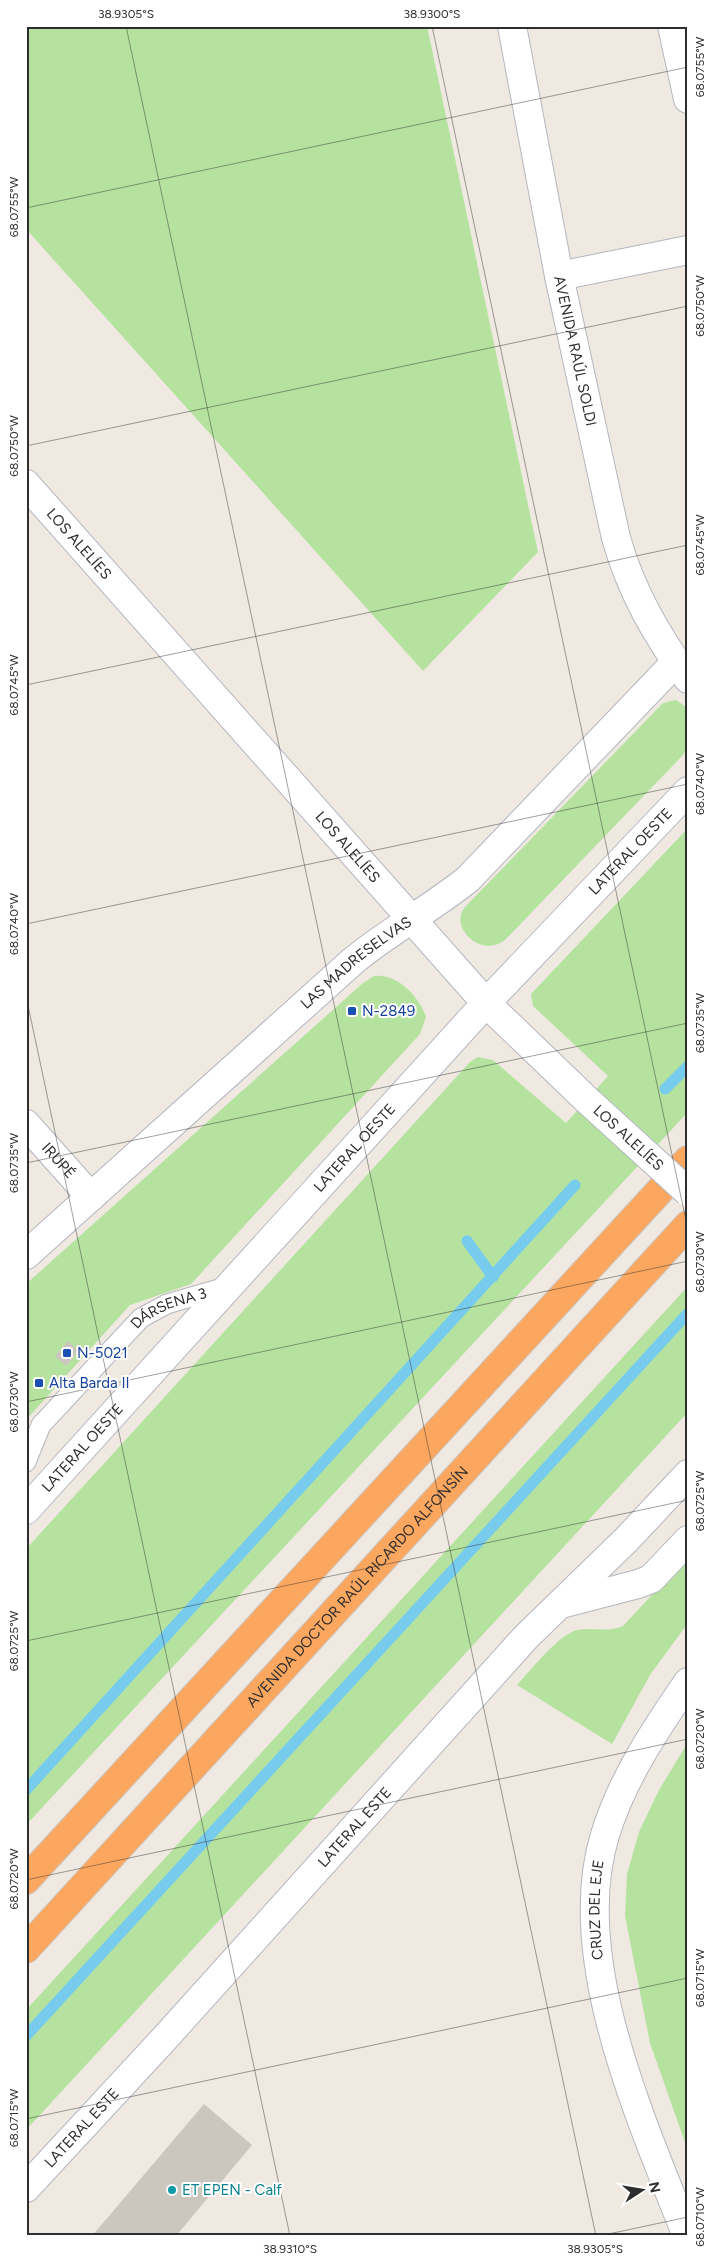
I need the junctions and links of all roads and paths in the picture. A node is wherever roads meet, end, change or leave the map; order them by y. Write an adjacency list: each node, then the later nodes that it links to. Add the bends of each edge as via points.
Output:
1 (512, 26): 5 (main road, AVENIDA RAÚL SOLDI)
2 (672, 26): 3 (main road)
3 (688, 99)
4 (688, 250): 5 (main road)
5 (559, 276): 7 (main road, AVENIDA RAÚL SOLDI, via 620,554 640,605)
6 (26, 484): 9 (main road, LOS ALELÍES)
7 (684, 663): 9 (main road, LAS MADRESELVAS, via 491,856 454,890)
8 (688, 791): 10 (main road, LATERAL OESTE)
9 (412, 919): 10 (main road, LOS ALELÍES); 14 (main road, LAS MADRESELVAS, via 353,961)
10 (486, 1003): 13 (main road, LOS ALELÍES, bridge); 17 (main road, LATERAL OESTE)
11 (26, 1124): 14 (main road, IRUPÉ)
12 (688, 1160): 24 (highway)
13 (688, 1192)
14 (91, 1197): 16 (main road, LAS MADRESELVAS)
15 (688, 1225): 25 (highway, AVENIDA DOCTOR RAÚL RICARDO ALFONSÍN)
16 (26, 1255)
17 (230, 1286): 18 (lane, DÁRSENA 3, via 167,1304 141,1318 41,1425); 20 (main road, LATERAL OESTE)
18 (26, 1462)
19 (688, 1474): 22 (main road, LATERAL ESTE)
20 (26, 1510)
21 (688, 1540): 22 (main road, via 650,1579)
22 (559, 1604): 26 (main road, LATERAL ESTE)
23 (688, 1682): 27 (main road, CRUZ DEL EJE, via 639,1757 620,1796 599,1862 596,1907 603,1987 618,2046 643,2126)
24 (26, 1880)
25 (26, 1948)
26 (26, 2188)
27 (686, 2236)

